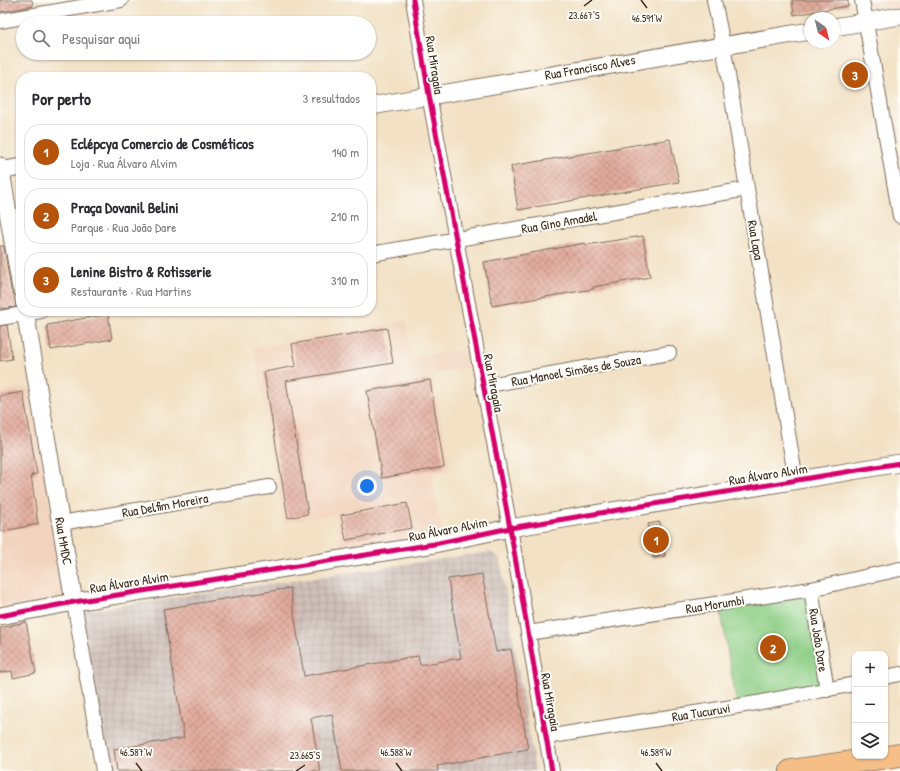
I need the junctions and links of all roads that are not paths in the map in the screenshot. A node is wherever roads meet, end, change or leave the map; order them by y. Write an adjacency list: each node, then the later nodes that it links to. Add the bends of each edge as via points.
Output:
1 (121, 0): 5 (street)
2 (413, 0): 13 (street, Rua Miragaia)
3 (714, 0): 12 (street, Rua Lapa)
4 (862, 0): 9 (street)
5 (29, 16)
6 (900, 16): 9 (street)
7 (16, 18): 8 (street)
8 (0, 21)
9 (866, 22): 10 (street); 18 (street)
10 (840, 26)
11 (804, 32): 12 (street, Rua Francisco Alves)
12 (723, 44): 13 (street, Rua Francisco Alves); 17 (street, Rua Lapa)
13 (429, 95): 14 (street, Rua Francisco Alves); 19 (street, Rua Miragaia)
14 (376, 105)
15 (16, 167): 16 (street)
16 (0, 169): 21 (street)
17 (747, 189): 19 (street, Rua Gino Amadel); 28 (street, Rua Lapa)
18 (900, 216)
19 (456, 239): 20 (street, Rua Gino Amadel); 26 (street, Rua Miragaia)
20 (376, 253)
21 (16, 260)
22 (16, 315): 24 (street)
23 (31, 316): 30 (street, Rua MMDC)
24 (0, 318)
25 (669, 353): 26 (street, Rua Manoel Simões de Souza)
26 (483, 386): 31 (street, Rua Miragaia)
27 (900, 463): 28 (street, Rua Álvaro Alvim)
28 (796, 481): 31 (street, Rua Álvaro Alvim)
29 (269, 487): 30 (street, Rua Delfim Moreira)
30 (60, 523): 34 (street, Rua MMDC)
31 (510, 528): 34 (street, Rua Álvaro Alvim, via 434,544); 36 (street, Rua Miragaia)
32 (900, 569): 33 (street, Rua Morumbi)
33 (810, 590): 36 (street, Rua Morumbi); 40 (street, Rua João Dare)
34 (74, 602): 35 (street, Rua Álvaro Alvim); 43 (street, Rua MMDC)
35 (0, 616)
36 (528, 632): 41 (street, Rua Miragaia)
37 (900, 674): 38 (street)
38 (888, 676)
39 (852, 685): 40 (street, Rua Tucuruvi)
40 (827, 690): 41 (street, Rua Tucuruvi)
41 (546, 737): 44 (street, Rua Miragaia)
42 (900, 755): 45 (main road)
43 (103, 771)
44 (552, 771)
45 (791, 771)

